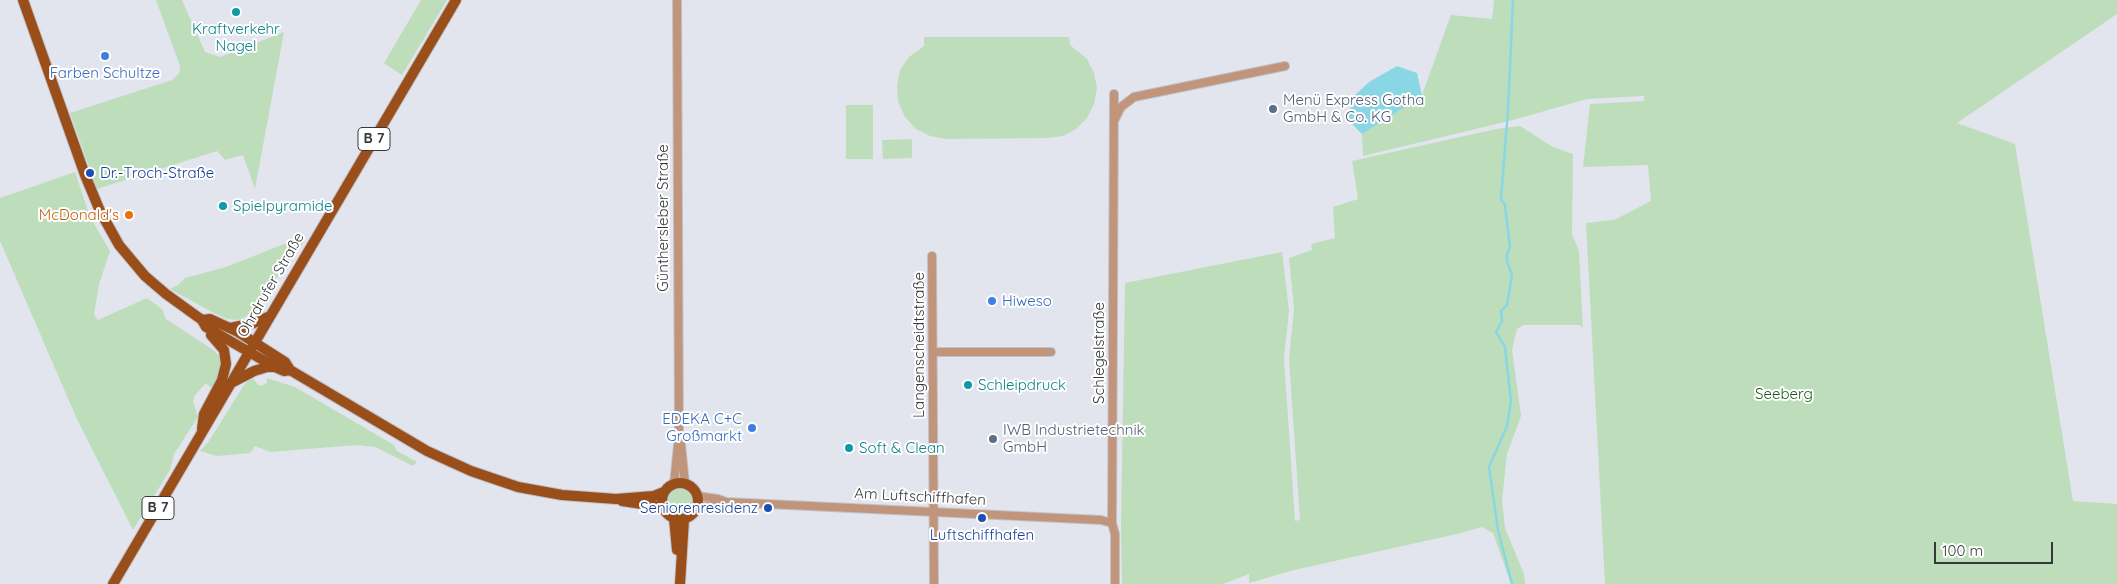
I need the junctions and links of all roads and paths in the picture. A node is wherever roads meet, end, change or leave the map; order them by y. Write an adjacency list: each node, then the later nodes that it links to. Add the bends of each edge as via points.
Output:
1 (23, 0): 8 (main road, via 100,211 118,245)
2 (456, 0): 9 (main road, Ohrdrufer Straße / B 7)
3 (677, 0): 19 (street, Günthersleber Straße)
4 (1285, 66): 6 (street, via 1134,96 1121,107)
5 (1114, 94): 6 (street, Schlegelstraße)
6 (1114, 122): 30 (street, Schlegelstraße)
7 (932, 256): 13 (street, Langenscheidtstraße)
8 (166, 294): 10 (main road); 18 (main road, via 172,305 215,337 224,350 226,370 204,414)
9 (270, 316): 11 (main road); 12 (main road, Ohrdrufer Straße / B 7)
10 (202, 320): 11 (main road, via 210,319); 12 (main road, via 206,327)
11 (230, 328): 12 (main road)
12 (252, 347): 15 (main road); 16 (main road, via 284,362); 17 (main road, B 7)
13 (933, 352): 14 (street); 28 (street, Langenscheidtstraße)
14 (1051, 352)
15 (275, 367): 16 (main road); 17 (main road, via 254,371)
16 (290, 370): 24 (main road, via 427,451 471,471 539,491)
17 (233, 382): 18 (main road, B 7)
18 (202, 433): 32 (main road, B 7)
19 (679, 435): 20 (street, Günthersleber Straße); 21 (street, Günthersleber Straße)
20 (674, 484): 21 (main road); 22 (main road)
21 (685, 484): 23 (main road)
22 (664, 492): 24 (main road, via 654,496); 26 (main road)
23 (697, 496): 25 (street, Am Luftschiffhafen); 27 (main road)
24 (616, 499): 26 (main road)
25 (726, 502): 27 (street, Am Luftschiffhafen); 28 (street, Am Luftschiffhafen)
26 (663, 507): 29 (main road, via 669,516)
27 (697, 507): 29 (main road, via 692,514)
28 (934, 512): 30 (street, Am Luftschiffhafen); 33 (street, Langenscheidtstraße)
29 (679, 518): 31 (main road)
30 (1112, 523): 34 (street, Schlegelstraße)
31 (680, 580)
32 (113, 584)
33 (934, 584)
34 (1115, 584)

